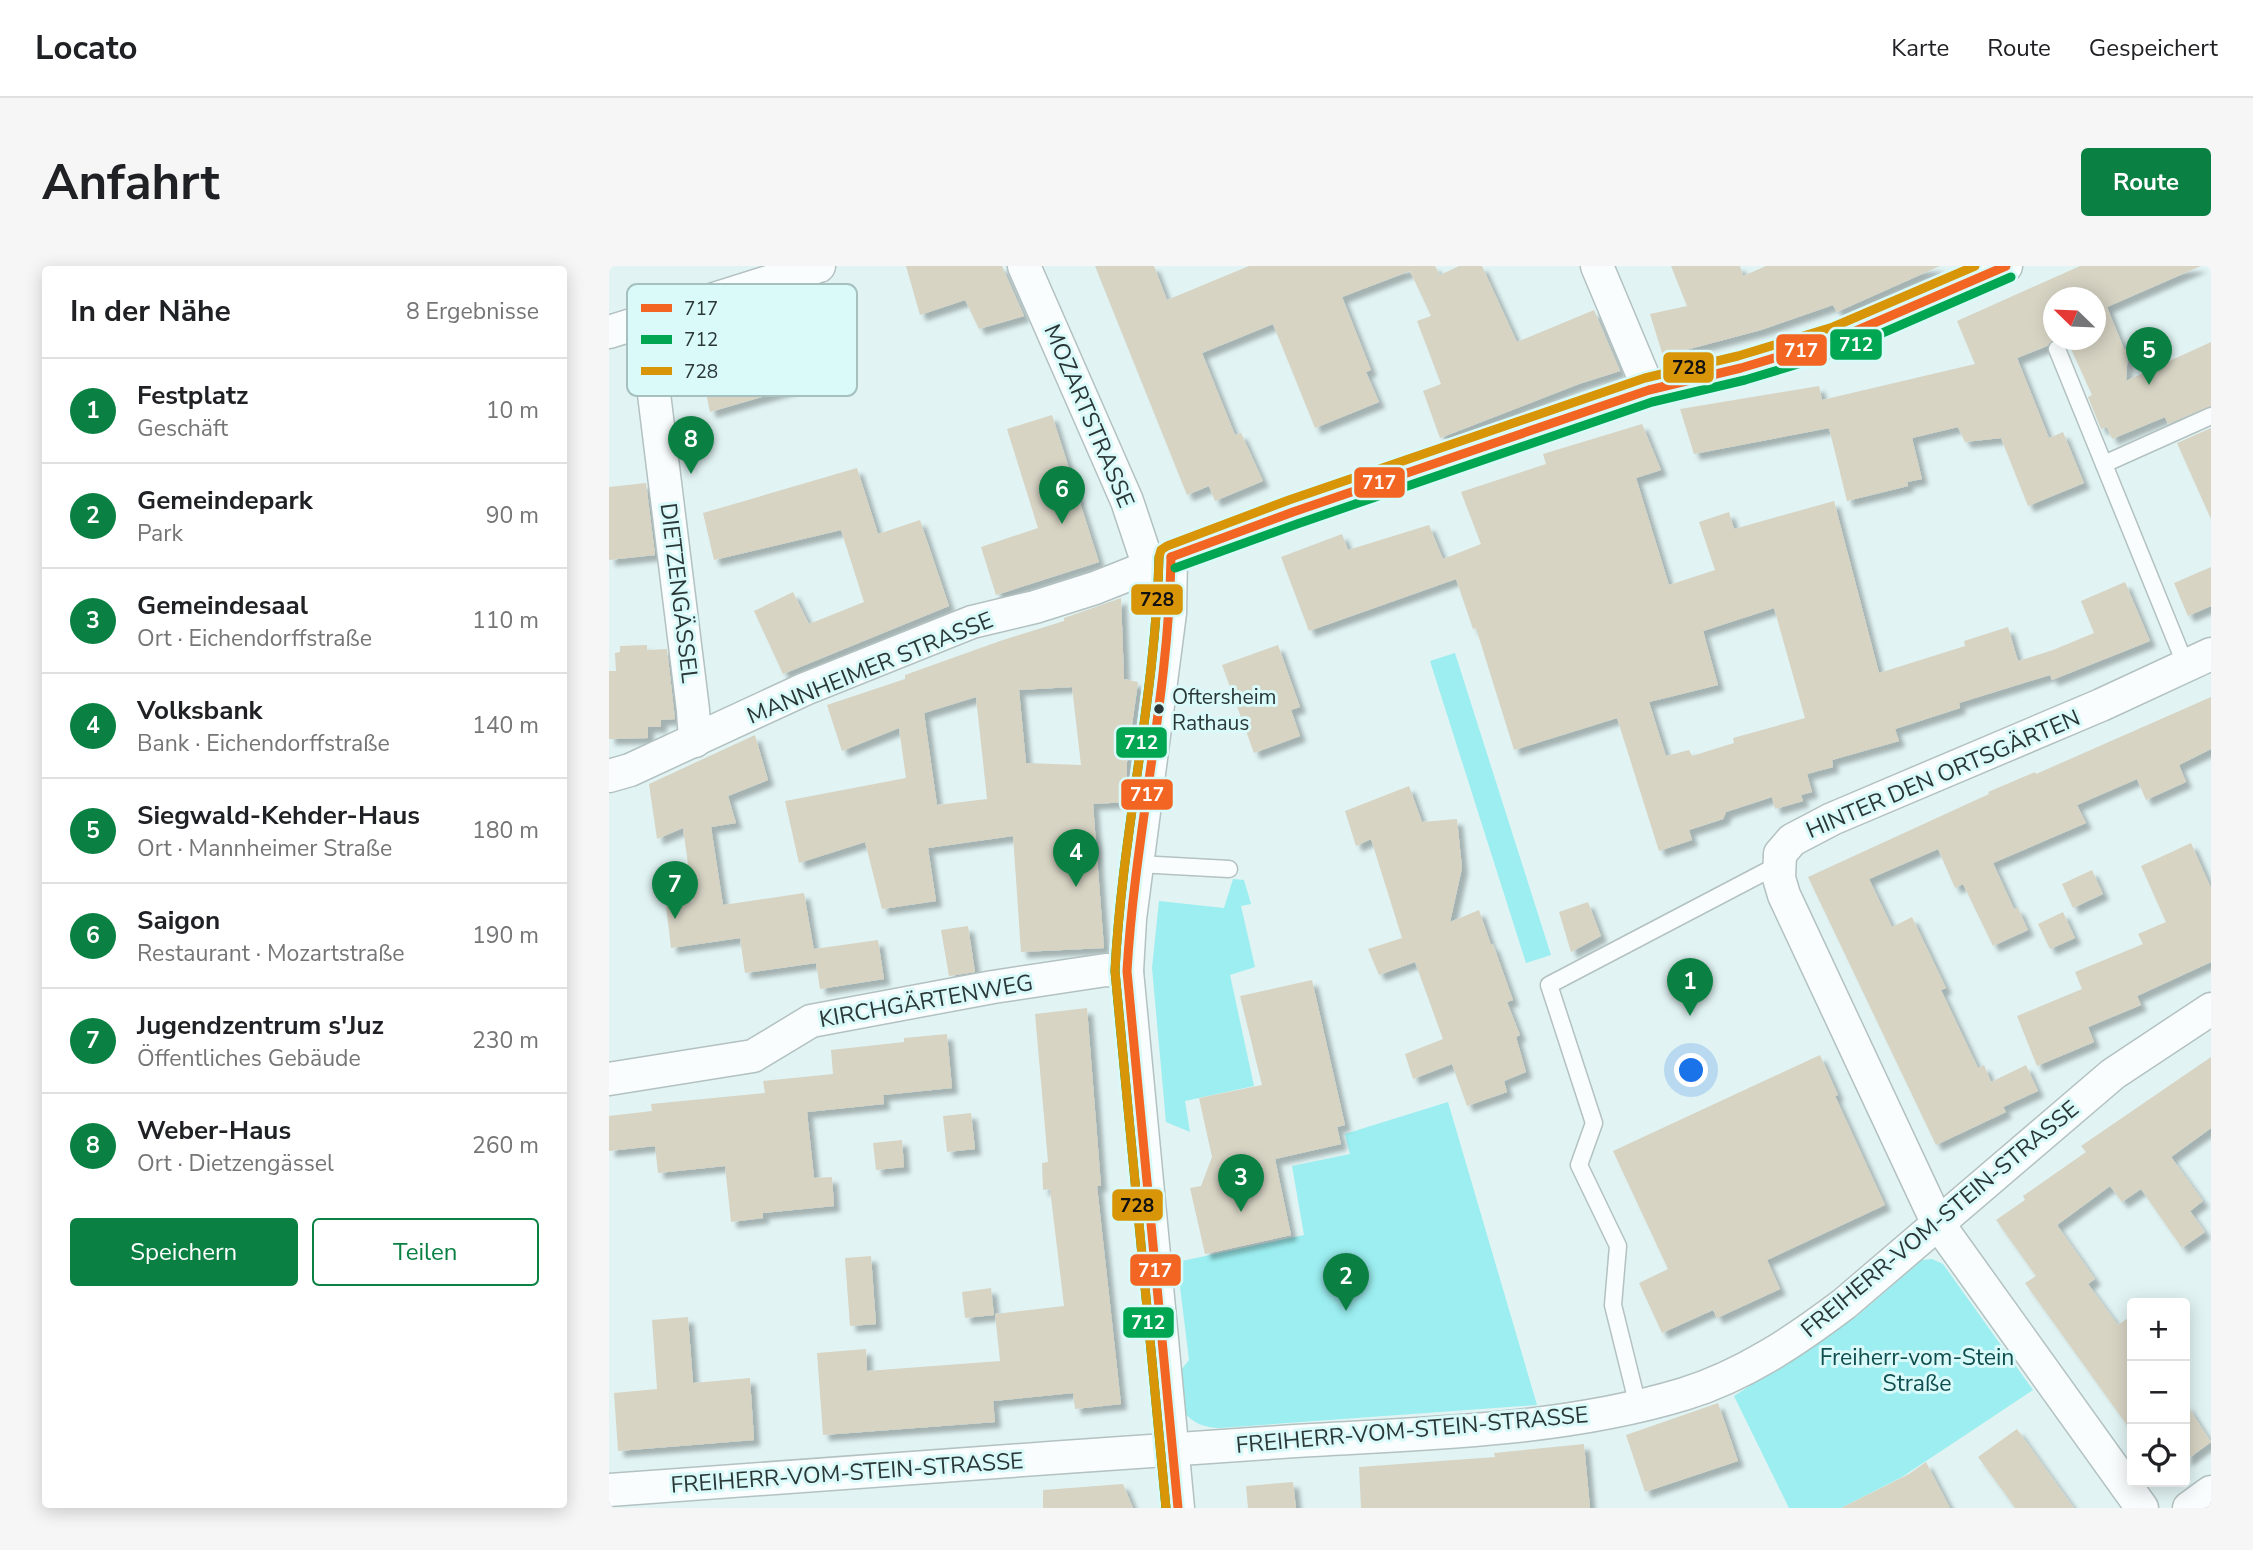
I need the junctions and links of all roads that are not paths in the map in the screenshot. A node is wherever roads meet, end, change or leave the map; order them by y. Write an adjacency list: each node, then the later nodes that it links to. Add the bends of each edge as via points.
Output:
1 (819, 266): 5 (street)
2 (1024, 266): 13 (street, MOZARTSTRASSE, via 1127,501)
3 (1597, 266): 9 (street)
4 (2006, 266): 9 (street, MANNHEIMER STRASSE, via 1837,340)
5 (762, 284)
6 (627, 326): 7 (street)
7 (609, 332)
8 (2057, 350): 12 (lane)
9 (1649, 390): 13 (street, MANNHEIMER STRASSE)
10 (654, 396): 15 (street, DIETZENGÄSSEL)
11 (2211, 416): 12 (lane)
12 (2104, 464): 14 (lane)
13 (1160, 562): 15 (street, MANNHEIMER STRASSE, via 1095,588 972,622 805,689); 17 (street, MOZARTSTRASSE, via 1170,613)
14 (2199, 660): 18 (street, HINTER DEN ORTSGÄRTEN, via 1832,818 1785,846)
15 (695, 741): 16 (street, MANNHEIMER STRASSE)
16 (609, 776)
17 (1138, 864): 19 (lane); 20 (street, MOZARTSTRASSE)
18 (1778, 865): 23 (street, via 1784,895); 24 (lane, via 1549,985 1594,1123 1579,1165 1618,1247 1613,1305)
19 (1229, 869)
20 (1127, 971): 22 (street, KIRCHGÄRTENWEG, via 993,987 811,1021 753,1056); 25 (street, MOZARTSTRASSE)
21 (2211, 1009): 23 (street, FREIHERR-VOM-STEIN-STRASSE, via 2113,1074)
22 (609, 1079)
23 (1937, 1222): 24 (street, FREIHERR-VOM-STEIN-STRASSE, via 1843,1304 1786,1346 1723,1378); 29 (street)
24 (1639, 1406): 25 (street, FREIHERR-VOM-STEIN-STRASSE, via 1559,1421)
25 (1173, 1451): 26 (street, FREIHERR-VOM-STEIN-STRASSE); 28 (street, MOZARTSTRASSE)
26 (609, 1490)
27 (2211, 1492): 30 (street)
28 (1178, 1508)
29 (2142, 1508)
30 (2189, 1508)

